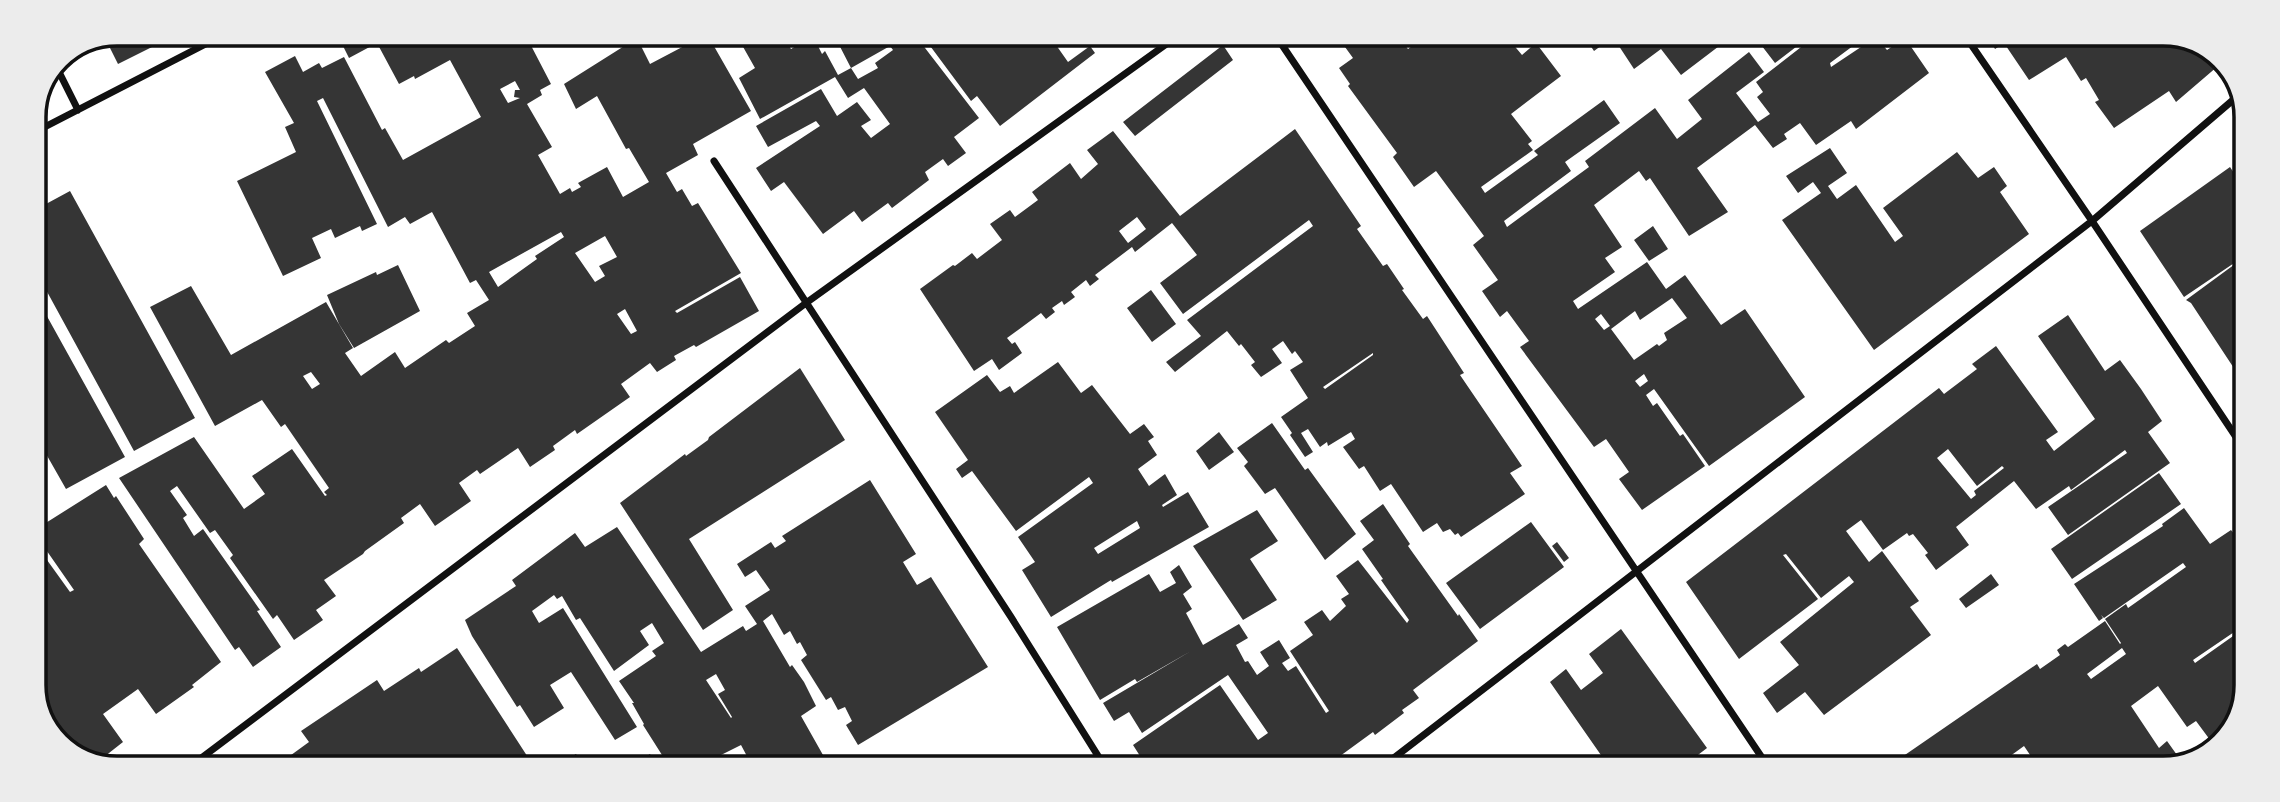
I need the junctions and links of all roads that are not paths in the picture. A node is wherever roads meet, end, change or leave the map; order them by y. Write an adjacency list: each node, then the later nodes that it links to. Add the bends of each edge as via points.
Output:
1 (202, 46): 7 (street)
2 (1166, 46): 11 (street)
3 (1283, 46): 13 (street)
4 (1972, 46): 10 (street)
5 (60, 74): 7 (street)
6 (2232, 100): 10 (street)
7 (78, 110): 8 (street)
8 (46, 126)
9 (714, 160): 11 (street)
10 (2092, 221): 12 (street); 13 (street)
11 (806, 303): 14 (street); 15 (street)
12 (2234, 434)
13 (1638, 572): 16 (street); 17 (street)
14 (204, 756)
15 (1099, 756)
16 (1396, 756)
17 (1761, 756)

